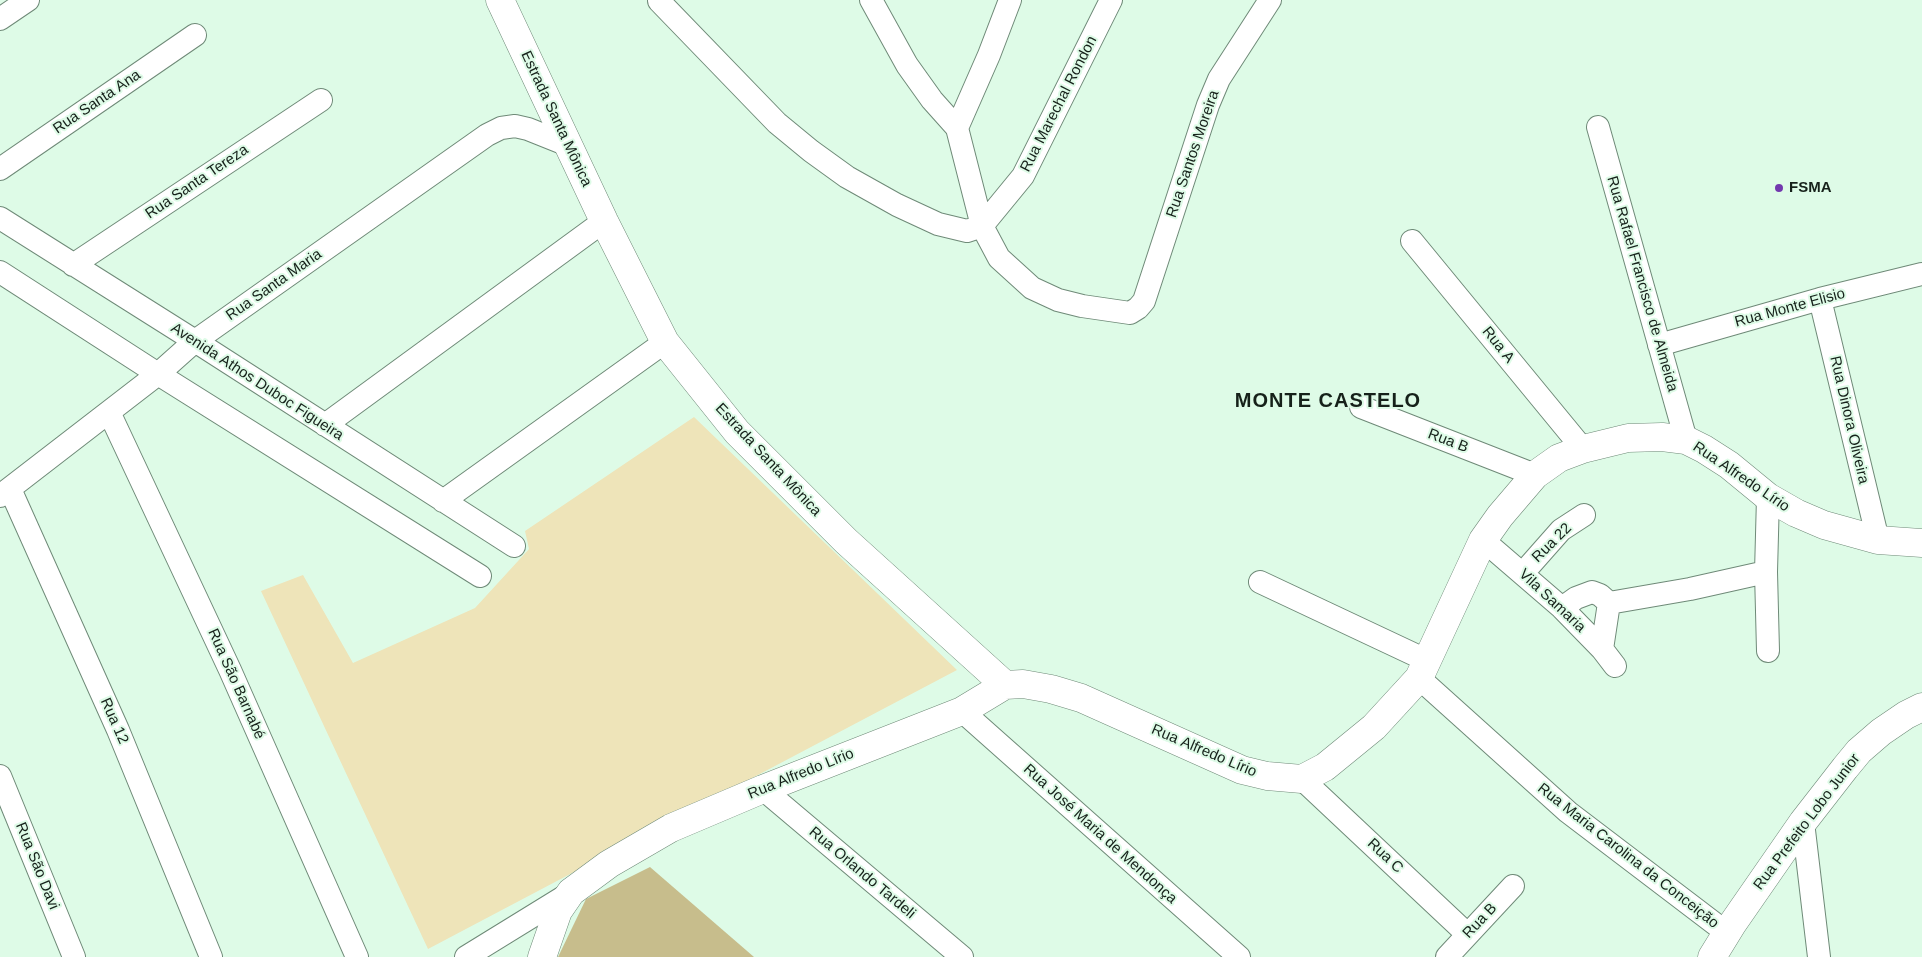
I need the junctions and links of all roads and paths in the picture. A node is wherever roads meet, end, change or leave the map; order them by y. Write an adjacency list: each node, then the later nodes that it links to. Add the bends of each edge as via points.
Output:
1 (28, 0): 8 (street)
2 (500, 0): 13 (main road, Estrada Santa Mônica)
3 (871, 0): 12 (street, via 907,65)
4 (1010, 0): 12 (street)
5 (1111, 0): 17 (street, Rua Marechal Rondon, via 1023,176)
6 (1270, 0): 17 (street, Rua Santos Moreira, via 1219,78 1144,301 1138,308 1130,314 1082,306 1032,288 999,258)
7 (659, 1): 17 (street, via 777,123 847,177 938,224 967,231)
8 (0, 19)
9 (195, 35): 14 (street, Rua Santa Ana)
10 (321, 100): 19 (street, Rua Santa Tereza)
11 (1598, 127): 25 (street, Rua Rafael Francisco de Almeida)
12 (957, 128): 17 (street)
13 (568, 145): 16 (main road, Estrada Santa Mônica); 23 (street, Rua Santa Maria, via 515,126 487,135)
14 (0, 169)
15 (0, 218): 19 (street, Avenida Athos Duboc Figueira)
16 (604, 221): 24 (main road, Estrada Santa Mônica); 29 (street)
17 (982, 226)
18 (1412, 241): 31 (street, Rua A)
19 (73, 265): 23 (street, Avenida Athos Duboc Figueira)
20 (0, 272): 26 (street)
21 (1922, 274): 22 (street, Rua Monte Elisio)
22 (1820, 299): 25 (street, Rua Monte Elisio); 38 (street, Rua Dinora Oliveira)
23 (195, 341): 26 (street, Rua Santa Maria); 29 (street, Avenida Athos Duboc Figueira)
24 (665, 342): 35 (street); 49 (main road, Estrada Santa Mônica, via 744,439 846,541)
25 (1659, 345): 30 (street, Rua Rafael Francisco de Almeida)
26 (158, 374): 28 (street, Rua Santa Maria); 43 (street)
27 (1361, 407): 32 (street, Rua B)
28 (109, 412): 33 (street, Rua Santa Maria); 62 (street, Rua São Barnabé, via 230,670)
29 (325, 426): 35 (street, Avenida Athos Duboc Figueira)
30 (1686, 440): 31 (main road, Rua Alfredo Lírio, via 1628,438); 34 (main road, Rua Alfredo Lírio, via 1729,465)
31 (1583, 449): 32 (main road, Rua Alfredo Lírio, via 1559,458)
32 (1535, 474): 37 (main road, Rua Alfredo Lírio)
33 (5, 492): 61 (street, Rua 12, via 118,730)
34 (1768, 497): 38 (main road, Rua Alfredo Lírio, via 1824,525); 41 (street)
35 (443, 501): 40 (street, Avenida Athos Duboc Figueira)
36 (1584, 515): 42 (street, Rua 22, via 1561,530)
37 (1483, 540): 42 (street, Vila Samaria); 48 (main road, Rua Alfredo Lírio)
38 (1878, 540): 39 (main road, Rua Alfredo Lírio)
39 (1922, 544)
40 (514, 546)
41 (1766, 572): 45 (street); 47 (street)
42 (1523, 573): 46 (street, Vila Samaria)
43 (480, 576)
44 (1260, 582): 48 (street)
45 (1609, 603): 46 (street, via 1592,592); 46 (street, Vila Samaria, via 1609,657)
46 (1562, 608)
47 (1768, 651)
48 (1423, 670): 53 (main road, Rua Alfredo Lírio, via 1374,727 1325,767); 58 (street, Rua Maria Carolina da Conceição, via 1568,812)
49 (1005, 685): 51 (main road, Rua Alfredo Lírio); 53 (main road, Rua Alfredo Lírio, via 1023,684 1081,698 1242,770 1266,776)
50 (1922, 707): 55 (main road, Rua Prefeito Lobo Junior, via 1880,732 1859,752)
51 (962, 711): 54 (main road, Rua Alfredo Lírio); 66 (street, Rua José Maria de Mendonça)
52 (0, 776): 60 (street, Rua São Davi)
53 (1302, 778): 59 (street, Rua C)
54 (763, 789): 57 (main road, Rua Alfredo Lírio, via 671,828 609,864); 65 (street, Rua Orlando Tardeli)
55 (1803, 822): 58 (main road, Rua Prefeito Lobo Junior); 69 (street)
56 (1513, 886): 59 (street, Rua B)
57 (571, 892): 63 (street); 64 (main road, Rua Alfredo Lírio, via 558,911)
58 (1727, 933): 68 (main road, Rua Prefeito Lobo Junior)
59 (1467, 934): 67 (street, Rua B)
60 (74, 957)
61 (211, 957)
62 (357, 957)
63 (466, 957)
64 (542, 957)
65 (962, 957)
66 (1239, 957)
67 (1447, 957)
68 (1712, 957)
69 (1819, 957)

